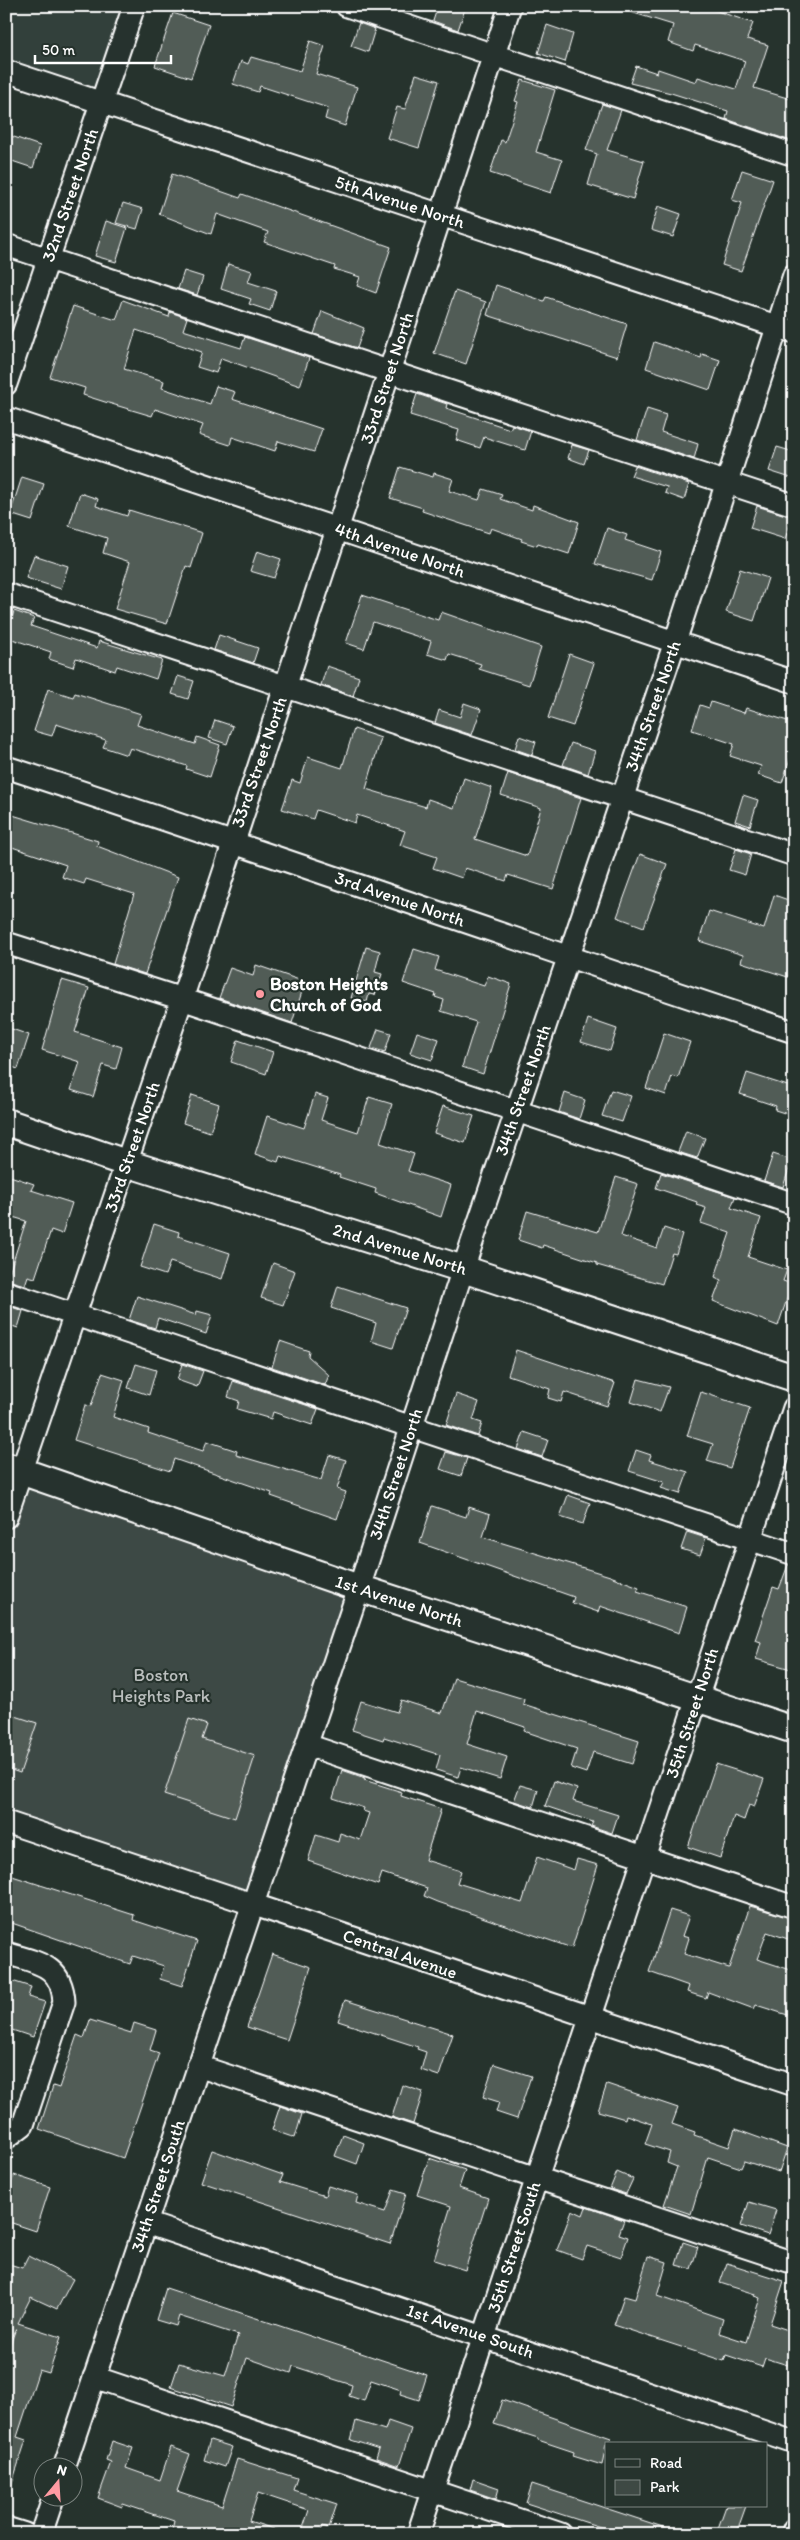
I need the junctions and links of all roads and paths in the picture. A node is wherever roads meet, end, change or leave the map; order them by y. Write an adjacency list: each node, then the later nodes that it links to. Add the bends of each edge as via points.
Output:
1 (134, 6): 6 (street, 32nd Street North)
2 (347, 6): 4 (street)
3 (510, 6): 4 (street, 33rd Street North)
4 (494, 55): 7 (street); 8 (street, 33rd Street North)
5 (6, 71): 6 (street, 5th Avenue North)
6 (101, 102): 8 (street, 5th Avenue North); 10 (street, 32nd Street North)
7 (794, 154)
8 (442, 216): 12 (street, 5th Avenue North); 13 (street, 33rd Street North)
9 (6, 245): 10 (street)
10 (49, 258): 13 (street); 14 (street, 32nd Street North)
11 (794, 275): 12 (street, 34th Street North)
12 (785, 329): 16 (street, 34th Street North)
13 (389, 370): 16 (street); 18 (street, 33rd Street North)
14 (6, 384)
15 (6, 418): 18 (street, 4th Avenue North)
16 (726, 483): 17 (street); 20 (street, 34th Street North)
17 (794, 505)
18 (338, 529): 20 (street, 4th Avenue North); 22 (street, 33rd Street North)
19 (6, 594): 22 (street)
20 (675, 642): 21 (street, 4th Avenue North); 24 (street, 34th Street North)
21 (794, 682)
22 (286, 685): 24 (street); 25 (street, 33rd Street North)
23 (6, 767): 25 (street, 3rd Avenue North)
24 (623, 796): 26 (street); 28 (street, 34th Street North)
25 (233, 841): 28 (street, 3rd Avenue North); 29 (street, 33rd Street North)
26 (794, 855)
27 (6, 943): 29 (street)
28 (568, 958): 30 (street, 3rd Avenue North); 31 (street, 34th Street North)
29 (182, 999): 31 (street); 33 (street, 33rd Street North)
30 (794, 1032)
31 (516, 1112): 34 (street); 35 (street, 34th Street North)
32 (6, 1122): 33 (main road, 2nd Avenue North)
33 (126, 1163): 35 (main road, 2nd Avenue North); 37 (street, 33rd Street North)
34 (794, 1204)
35 (463, 1269): 38 (main road, 2nd Avenue North); 40 (street, 34th Street North)
36 (6, 1292): 37 (street)
37 (75, 1314): 40 (street); 41 (street, 33rd Street North)
38 (794, 1378)
39 (794, 1408): 43 (street, 35th Street North)
40 (412, 1427): 43 (street); 45 (street, 34th Street North)
41 (14, 1469): 42 (street, 33rd Street North); 45 (main road, 1st Avenue North)
42 (6, 1517)
43 (750, 1539): 44 (street); 46 (street, 35th Street North)
44 (794, 1554)
45 (359, 1588): 46 (main road, 1st Avenue North); 48 (street, 34th Street North)
46 (696, 1698): 47 (main road, 1st Avenue North); 50 (street, 35th Street North)
47 (794, 1730)
48 (307, 1745): 50 (street); 51 (street, 34th Street North)
49 (6, 1822): 51 (street, Central Avenue)
50 (644, 1857): 52 (street); 54 (street, 35th Street North)
51 (253, 1904): 54 (street, Central Avenue); 55 (street, 34th Street South)
52 (794, 1907)
53 (6, 1953): 57 (street, via 54,1972 60,1979 64,2002 23,2125)
54 (590, 2018): 56 (street, Central Avenue); 58 (street, 35th Street South)
55 (198, 2066): 58 (street); 59 (street, 34th Street South)
56 (794, 2085)
57 (6, 2138)
58 (536, 2178): 60 (street); 61 (street, 35th Street South)
59 (146, 2223): 61 (street, 1st Avenue South); 62 (street, 34th Street South)
60 (794, 2263)
61 (485, 2336): 63 (street, 1st Avenue South); 65 (street, 35th Street South)
62 (94, 2378): 64 (street, 34th Street South); 65 (street)
63 (794, 2442)
64 (67, 2458)
65 (432, 2492): 71 (street, 35th Street South); 72 (street)
66 (50, 2508): 70 (street)
67 (6, 2528): 69 (street)
68 (794, 2529): 73 (street)
69 (25, 2534)
70 (41, 2534)
71 (418, 2534)
72 (561, 2534)
73 (792, 2534)

